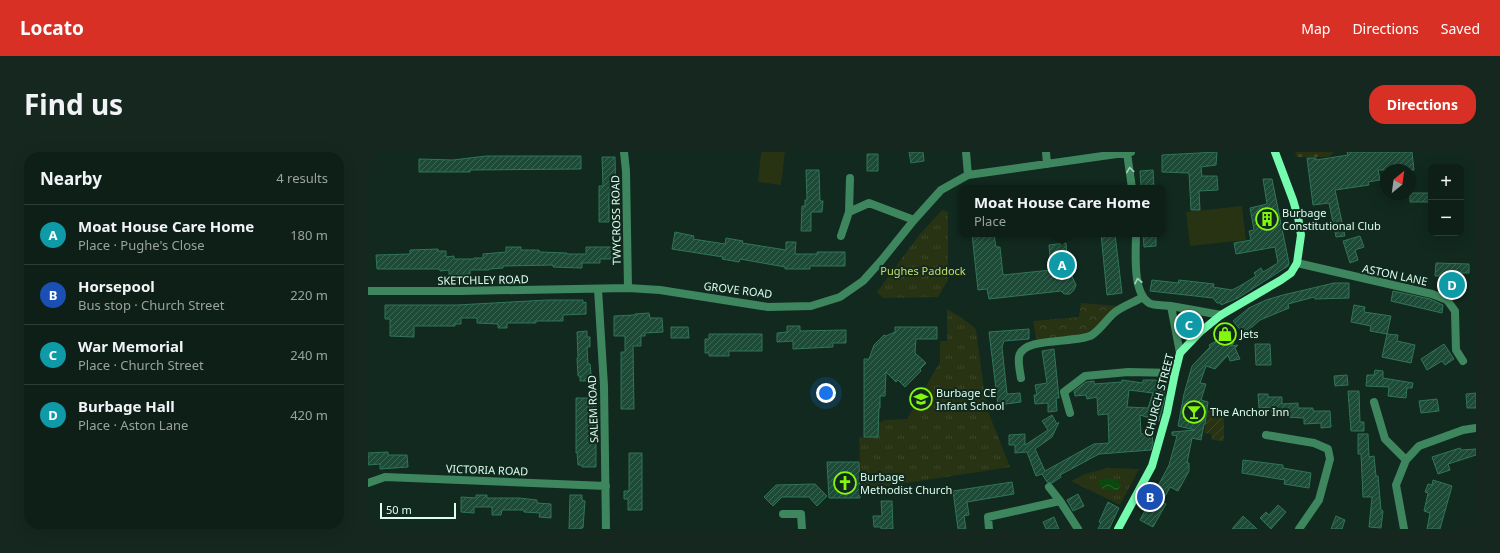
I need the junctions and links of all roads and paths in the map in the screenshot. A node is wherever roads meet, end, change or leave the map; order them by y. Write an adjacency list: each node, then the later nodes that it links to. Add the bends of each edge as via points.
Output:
1 (624, 152): 15 (street, TWYCROSS ROAD)
2 (966, 152): 7 (street)
3 (1046, 152): 6 (street)
4 (1129, 152): 6 (street, GROVE ROAD); 9 (street, one-way to 4)
5 (1275, 152): 14 (main road, via 1298,217 1301,235)
6 (1047, 164): 7 (street, GROVE ROAD)
7 (968, 175): 11 (street, GROVE ROAD, via 941,190)
8 (850, 178): 10 (street)
9 (1132, 185)
10 (849, 212): 11 (street, via 869,203); 12 (street)
11 (914, 220): 15 (street, GROVE ROAD, via 863,281 840,297 811,306 768,307 660,290)
12 (841, 236)
13 (1136, 237): 18 (street, one-way to 13, via 1136,280)
14 (1297, 263): 20 (main road, CHURCH STREET, via 1291,273 1281,280); 22 (street, ASTON LANE, via 1432,294 1447,300 1454,311 1456,350)
15 (628, 288): 16 (street, GROVE ROAD)
16 (598, 289): 17 (street, SKETCHLEY ROAD); 31 (street, SALEM ROAD, via 604,386)
17 (368, 291)
18 (1143, 297): 19 (street, via 1150,304); 24 (street, via 1112,314 1092,335 1038,343 1023,350 1019,356)
19 (1171, 306): 20 (street); 21 (street)
20 (1221, 315): 21 (main road, CHURCH STREET)
21 (1180, 353): 23 (main road, CHURCH STREET)
22 (1463, 361)
23 (1174, 373): 26 (street, via 1128,372 1085,376 1064,392); 39 (main road, CHURCH STREET, via 1167,413 1152,466)
24 (1021, 378)
25 (1374, 402): 29 (street, via 1385,438)
26 (1070, 413)
27 (1476, 428): 29 (street, via 1463,430 1419,446)
28 (1266, 435): 40 (street, via 1314,443 1328,449 1330,459 1319,500)
29 (1406, 460): 41 (street, via 1396,485)
30 (368, 483): 31 (street, VICTORIA ROAD, via 385,477)
31 (606, 486): 35 (street, SALEM ROAD)
32 (1049, 487): 33 (street)
33 (1060, 501): 37 (street, via 988,517); 38 (street)
34 (783, 514): 36 (street, via 801,514)
35 (606, 529)
36 (802, 529)
37 (989, 529)
38 (1078, 529)
39 (1118, 529)
40 (1299, 529)
41 (1404, 529)

